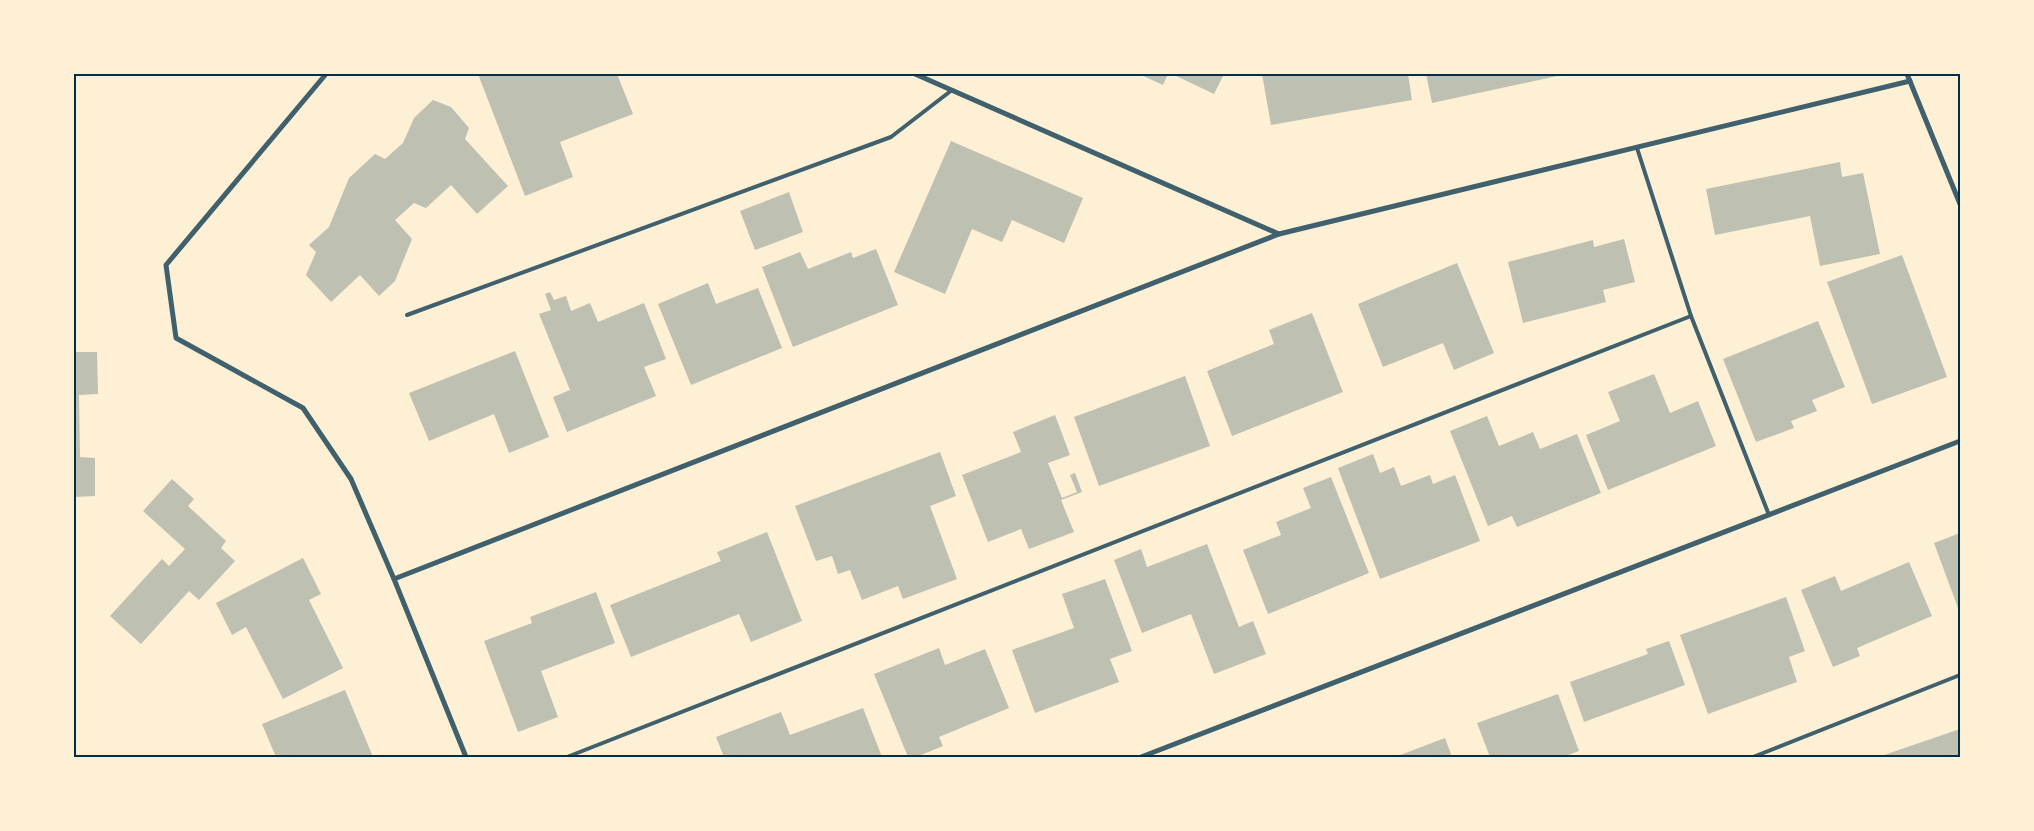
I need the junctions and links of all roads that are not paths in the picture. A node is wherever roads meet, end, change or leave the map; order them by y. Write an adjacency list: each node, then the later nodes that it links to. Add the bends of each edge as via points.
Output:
1 (326, 74): 13 (street, via 166,265 176,338 302,408 351,479)
2 (915, 74): 5 (street)
3 (1907, 74): 4 (street)
4 (1910, 81): 6 (street); 7 (street)
5 (952, 90): 8 (street); 9 (lane, via 891,138)
6 (1637, 148): 8 (street); 10 (lane)
7 (1960, 204)
8 (1279, 234): 13 (street)
9 (407, 315)
10 (1691, 316): 12 (lane); 16 (lane)
11 (1960, 441): 12 (street)
12 (1769, 515): 17 (street)
13 (394, 579): 15 (street)
14 (1960, 675): 18 (lane)
15 (466, 757)
16 (567, 757)
17 (1141, 757)
18 (1753, 757)

